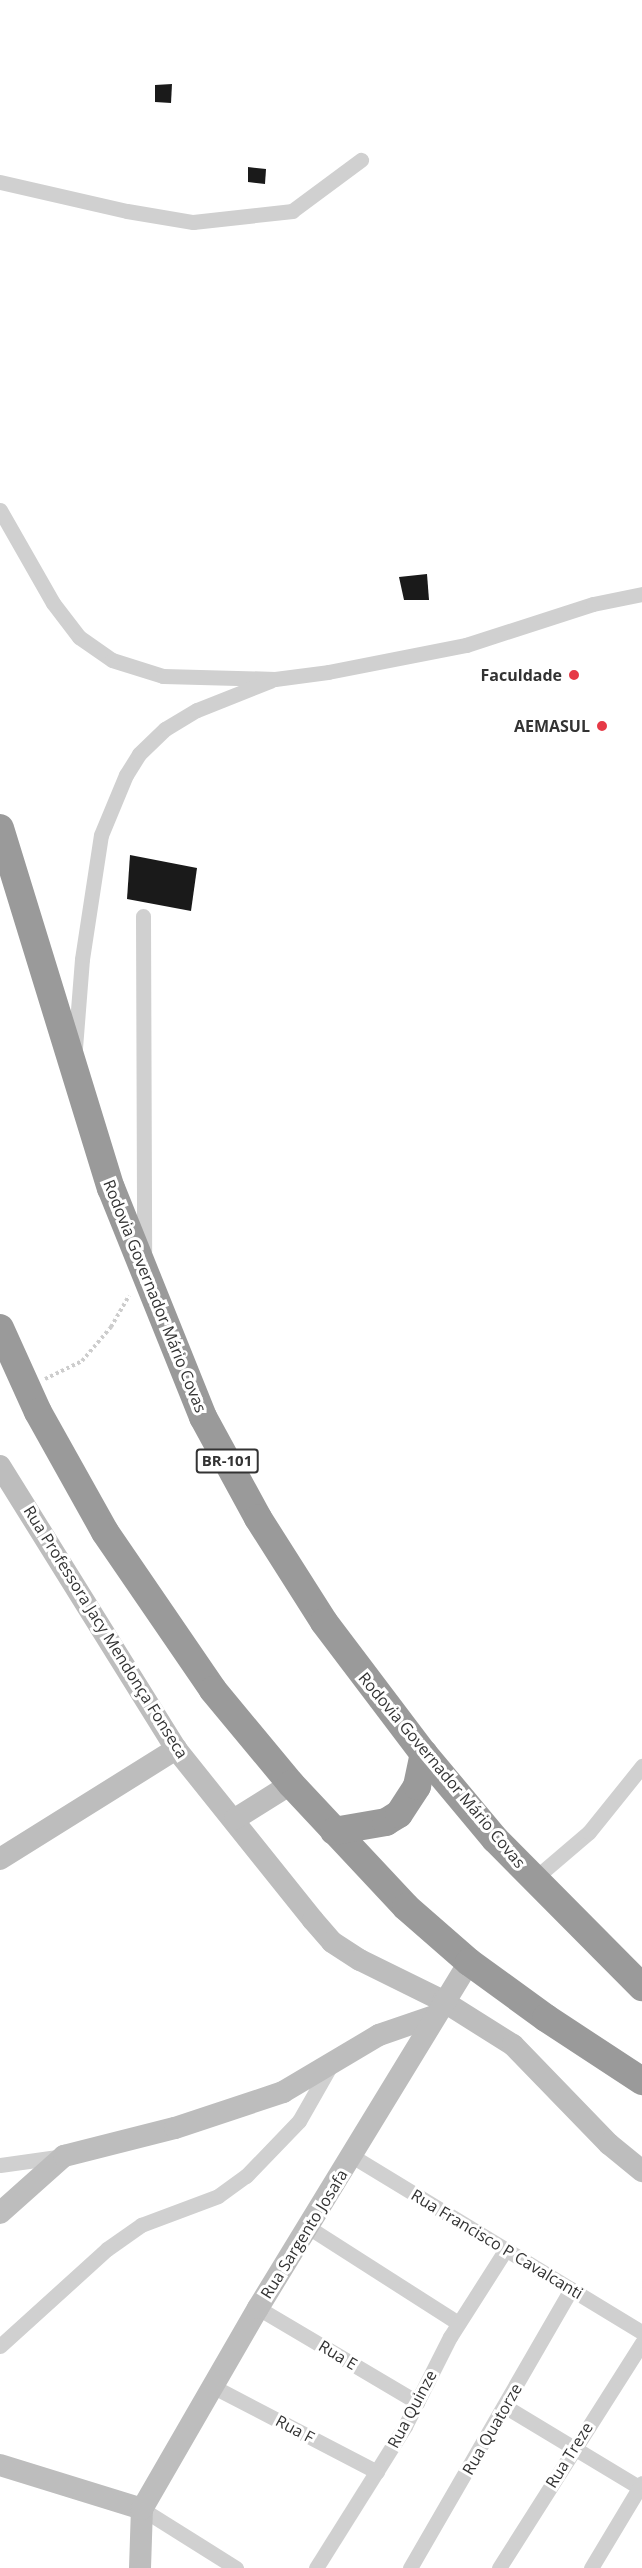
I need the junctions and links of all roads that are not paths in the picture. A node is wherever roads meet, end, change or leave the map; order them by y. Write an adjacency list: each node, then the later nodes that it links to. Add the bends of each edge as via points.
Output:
1 (361, 160): 2 (street, via 292,211 193,222)
2 (0, 182)
3 (0, 510): 5 (street, via 53,603 80,637 112,660 163,676)
4 (642, 594): 5 (street, via 593,604 466,645)
5 (275, 679): 8 (street, via 197,710 165,729 139,754 123,783 101,835)
6 (0, 828): 8 (highway, Rodovia Governador Mário Covas / BR-101)
7 (143, 916): 9 (street)
8 (73, 1072): 9 (highway, Rodovia Governador Mário Covas / BR-101)
9 (143, 1272): 13 (highway, Rodovia Governador Mário Covas / BR-101, via 203,1417 258,1518 324,1622)
10 (3, 1341): 15 (highway, via 80,1491 162,1618 213,1690)
11 (0, 1466): 12 (street, Rua Professora Jacy Mendonça Fonseca)
12 (176, 1749): 16 (street, Rua Professora Jacy Mendonça Fonseca); 18 (street)
13 (424, 1754): 17 (highway, via 417,1786 399,1814 386,1822); 19 (highway, Rodovia Governador Mário Covas / BR-101)
14 (642, 1766): 19 (street, via 589,1832)
15 (291, 1784): 16 (street); 17 (highway)
16 (235, 1819): 22 (street, Rua Professora Jacy Mendonça Fonseca, via 332,1942)
17 (334, 1831): 20 (highway, via 406,1907)
18 (0, 1859)
19 (534, 1879): 21 (highway, Rodovia Governador Mário Covas / BR-101)
20 (468, 1962): 22 (street, Rua Sargento Josafa); 24 (highway)
21 (642, 1987)
22 (439, 2009): 23 (street, via 379,2035); 26 (street, Rua Sargento Josafa); 28 (street, Rua Professora Jacy Mendonça Fonseca, via 513,2045 609,2144)
23 (332, 2065): 25 (street, via 283,2092 175,2128); 37 (street, via 299,2121 246,2176 218,2196 141,2225 100,2256)
24 (642, 2081)
25 (64, 2156): 27 (street); 29 (street)
26 (352, 2156): 30 (street, Rua Sargento Josafa); 31 (street, Rua Francisco P Cavalcanti)
27 (0, 2165)
28 (642, 2171)
29 (0, 2212)
30 (308, 2227): 33 (street, Rua Sargento Josafa); 34 (street)
31 (506, 2249): 32 (street, Rua Francisco P Cavalcanti); 34 (street, Rua Quinze)
32 (571, 2289): 35 (street, Rua Francisco P Cavalcanti); 40 (street, Rua Quatorze)
33 (258, 2308): 38 (street, Rua Sargento Josafa); 39 (street, Rua E)
34 (459, 2323): 39 (street, Rua Quinze)
35 (642, 2332)
36 (642, 2343): 41 (street, Rua Treze)
37 (0, 2346)
38 (212, 2386): 43 (street, Rua F); 45 (street, Rua Sargento Josafa)
39 (417, 2402): 43 (street, Rua Quinze)
40 (506, 2407): 41 (street); 49 (street, Rua Quatorze)
41 (574, 2447): 44 (street); 50 (street, Rua Treze)
42 (0, 2465): 45 (street)
43 (377, 2472): 48 (street, Rua Quinze)
44 (641, 2486): 51 (street)
45 (142, 2509): 46 (street); 47 (street)
46 (229, 2566)
47 (140, 2568)
48 (316, 2568)
49 (410, 2568)
50 (499, 2568)
51 (591, 2568)

